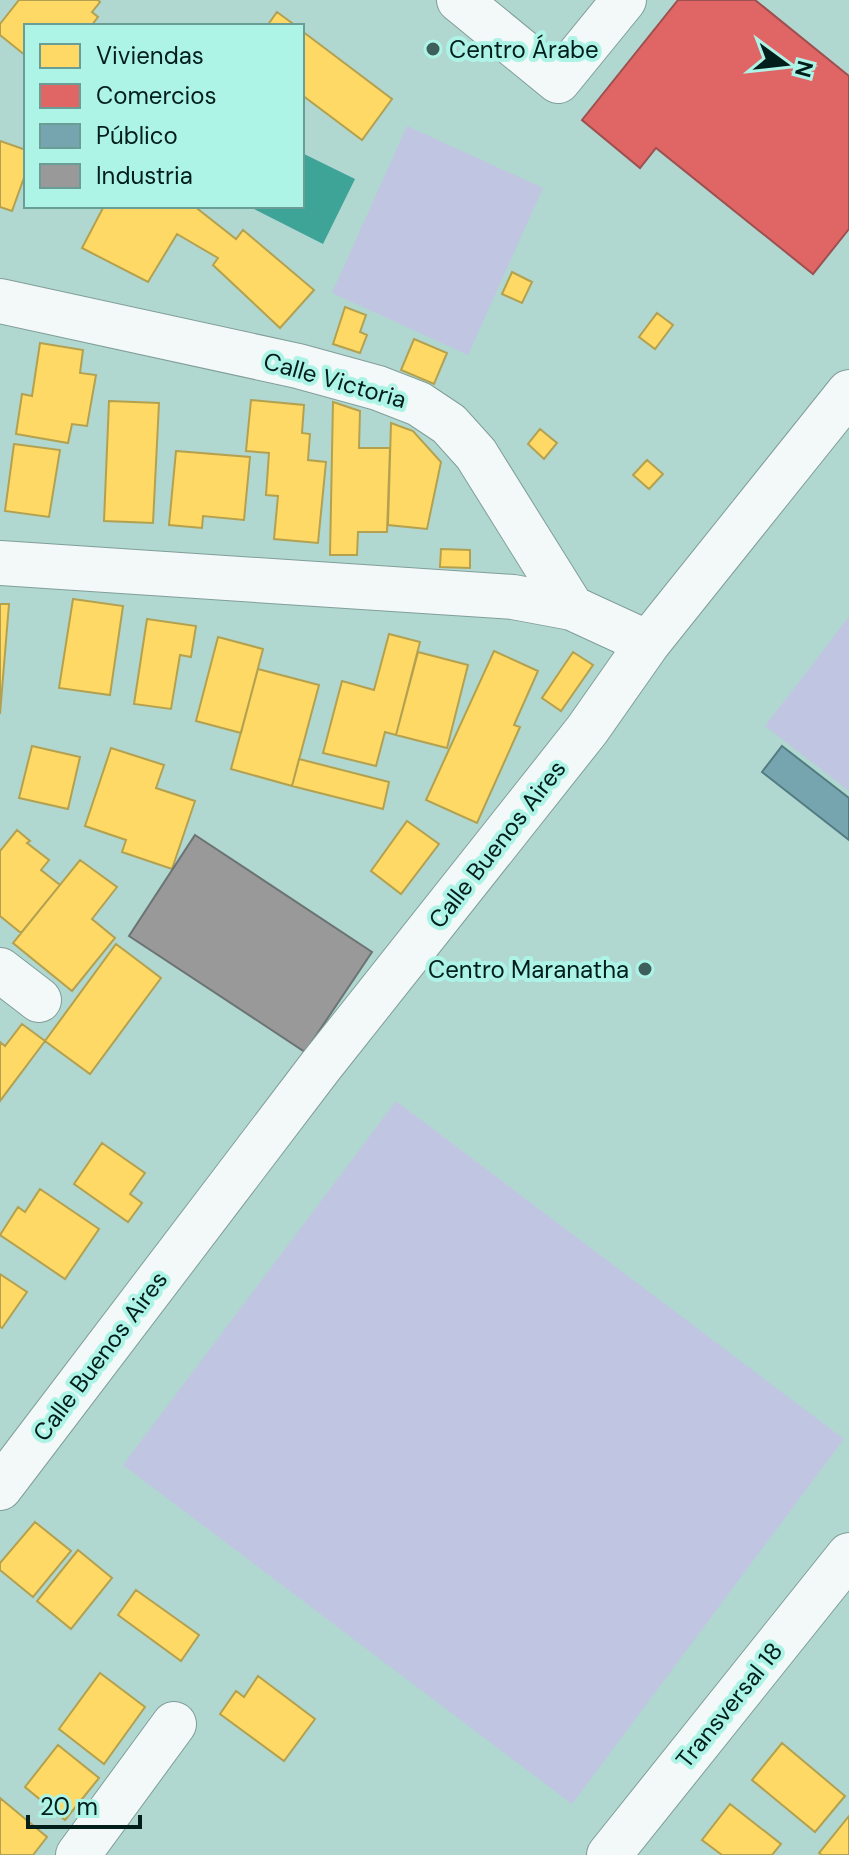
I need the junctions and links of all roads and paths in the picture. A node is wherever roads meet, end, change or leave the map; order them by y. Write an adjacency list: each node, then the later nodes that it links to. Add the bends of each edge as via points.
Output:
1 (624, 0): 2 (street, via 558,81)
2 (463, 1)
3 (0, 301): 6 (street, Calle Victoria, via 298,366 419,404 449,424 476,454)
4 (849, 392): 7 (street, Calle Buenos Aires)
5 (0, 563): 6 (street, via 513,597)
6 (572, 608): 7 (street)
7 (648, 643): 10 (street, Calle Buenos Aires, via 587,730 320,1067)
8 (0, 970): 9 (street)
9 (39, 1000)
10 (0, 1488)
11 (849, 1555): 14 (street, Transversal 18)
12 (174, 1724): 13 (street)
13 (78, 1855)
14 (609, 1855)

